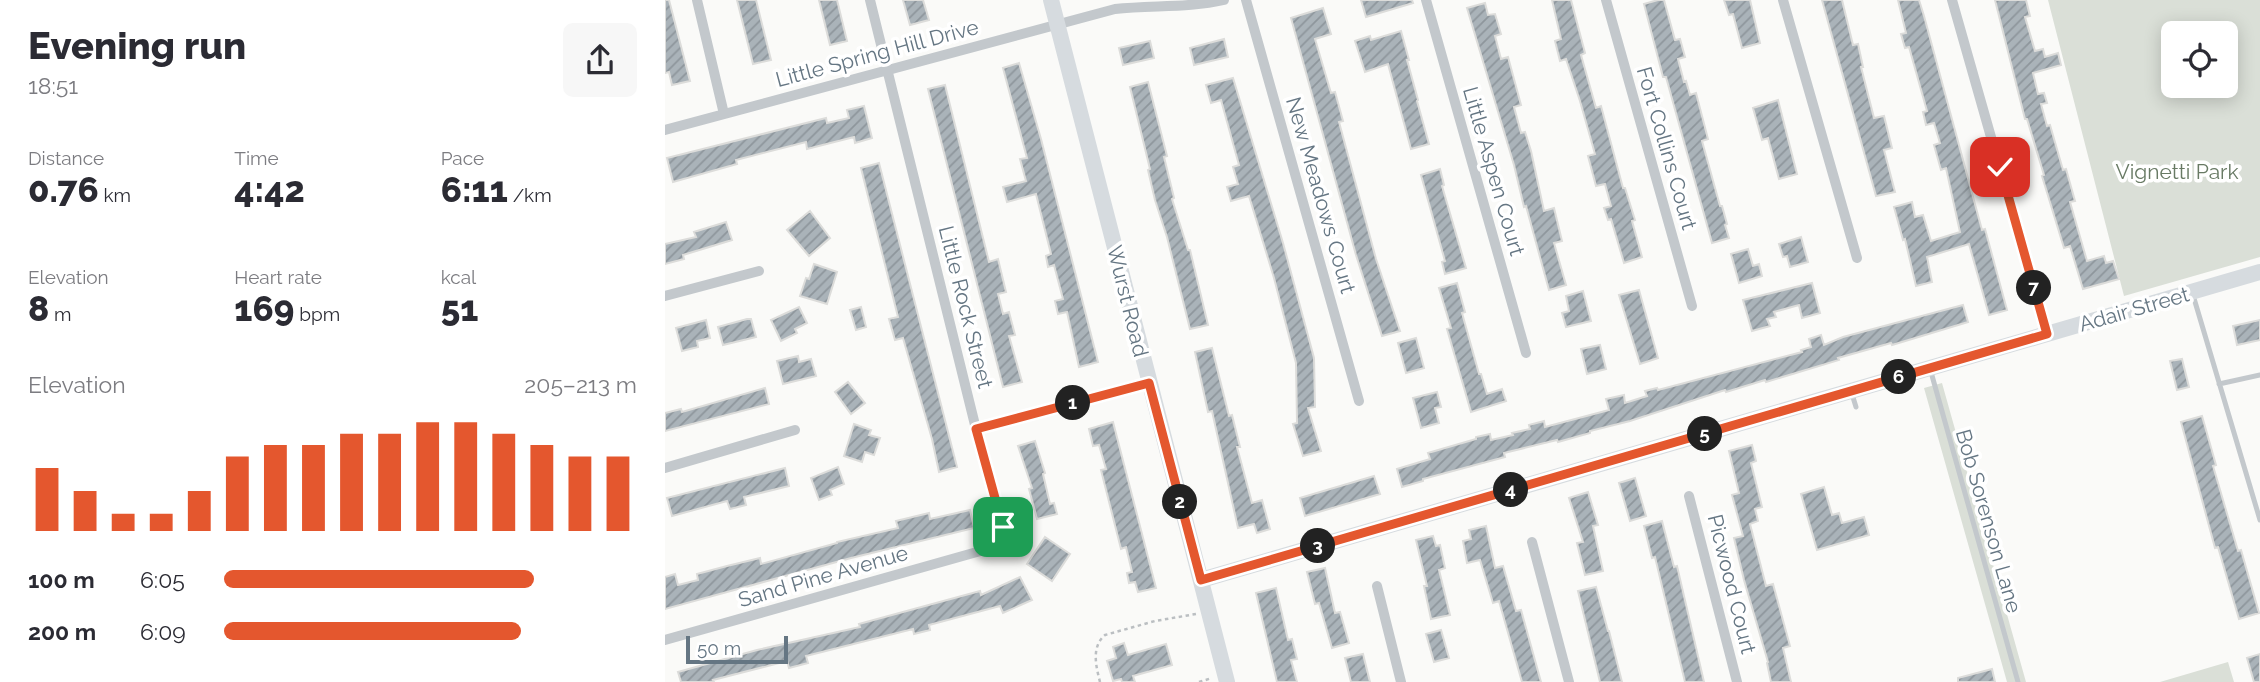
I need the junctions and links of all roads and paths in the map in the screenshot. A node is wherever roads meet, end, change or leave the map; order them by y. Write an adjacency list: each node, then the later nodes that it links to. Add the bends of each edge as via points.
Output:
1 (697, 0): 12 (street)
2 (870, 0): 11 (street, Little Rock Street)
3 (1051, 0): 10 (street, Wurst Road)
4 (1224, 0): 10 (street, Little Spring Hill Drive, via 1115,9)
5 (1246, 0): 26 (street, New Meadows Court)
6 (1426, 0): 21 (street, Little Aspen Court)
7 (1606, 0): 19 (street, Fort Collins Court)
8 (1783, 0): 14 (street)
9 (1952, 0): 20 (street)
10 (1057, 25): 11 (street, Little Spring Hill Drive); 24 (street, Wurst Road)
11 (888, 69): 12 (street, Little Spring Hill Drive); 27 (street, Little Rock Street)
12 (724, 114): 13 (street, Little Spring Hill Drive)
13 (665, 130)
14 (1857, 258)
15 (759, 271): 18 (street)
16 (2260, 272): 17 (street, Adair Street)
17 (2192, 292): 20 (street, Adair Street); 25 (lane)
18 (665, 296)
19 (1692, 306)
20 (2047, 334): 22 (street, Adair Street)
21 (1526, 353)
22 (1930, 369): 34 (street, Adair Street, via 1854,399); 43 (lane, Bob Sorenson Lane)
23 (2260, 375): 25 (lane)
24 (1149, 383): 27 (street); 34 (street, Wurst Road)
25 (2219, 384): 31 (lane)
26 (1359, 401)
27 (976, 429): 33 (street, Little Rock Street, via 1003,527 1003,539)
28 (795, 430): 29 (street)
29 (665, 468)
30 (1689, 496): 42 (street, Picwood Court)
31 (2260, 520)
32 (1532, 541): 41 (street)
33 (991, 548): 37 (street, Sand Pine Avenue)
34 (1201, 580): 36 (street, Wurst Road)
35 (1377, 586): 40 (street)
36 (1209, 611): 38 (path, via 1105,635 1096,648); 39 (street, Wurst Road)
37 (665, 640)
38 (1100, 682)
39 (1227, 682)
40 (1401, 682)
41 (1569, 682)
42 (1737, 682)
43 (2018, 682)

